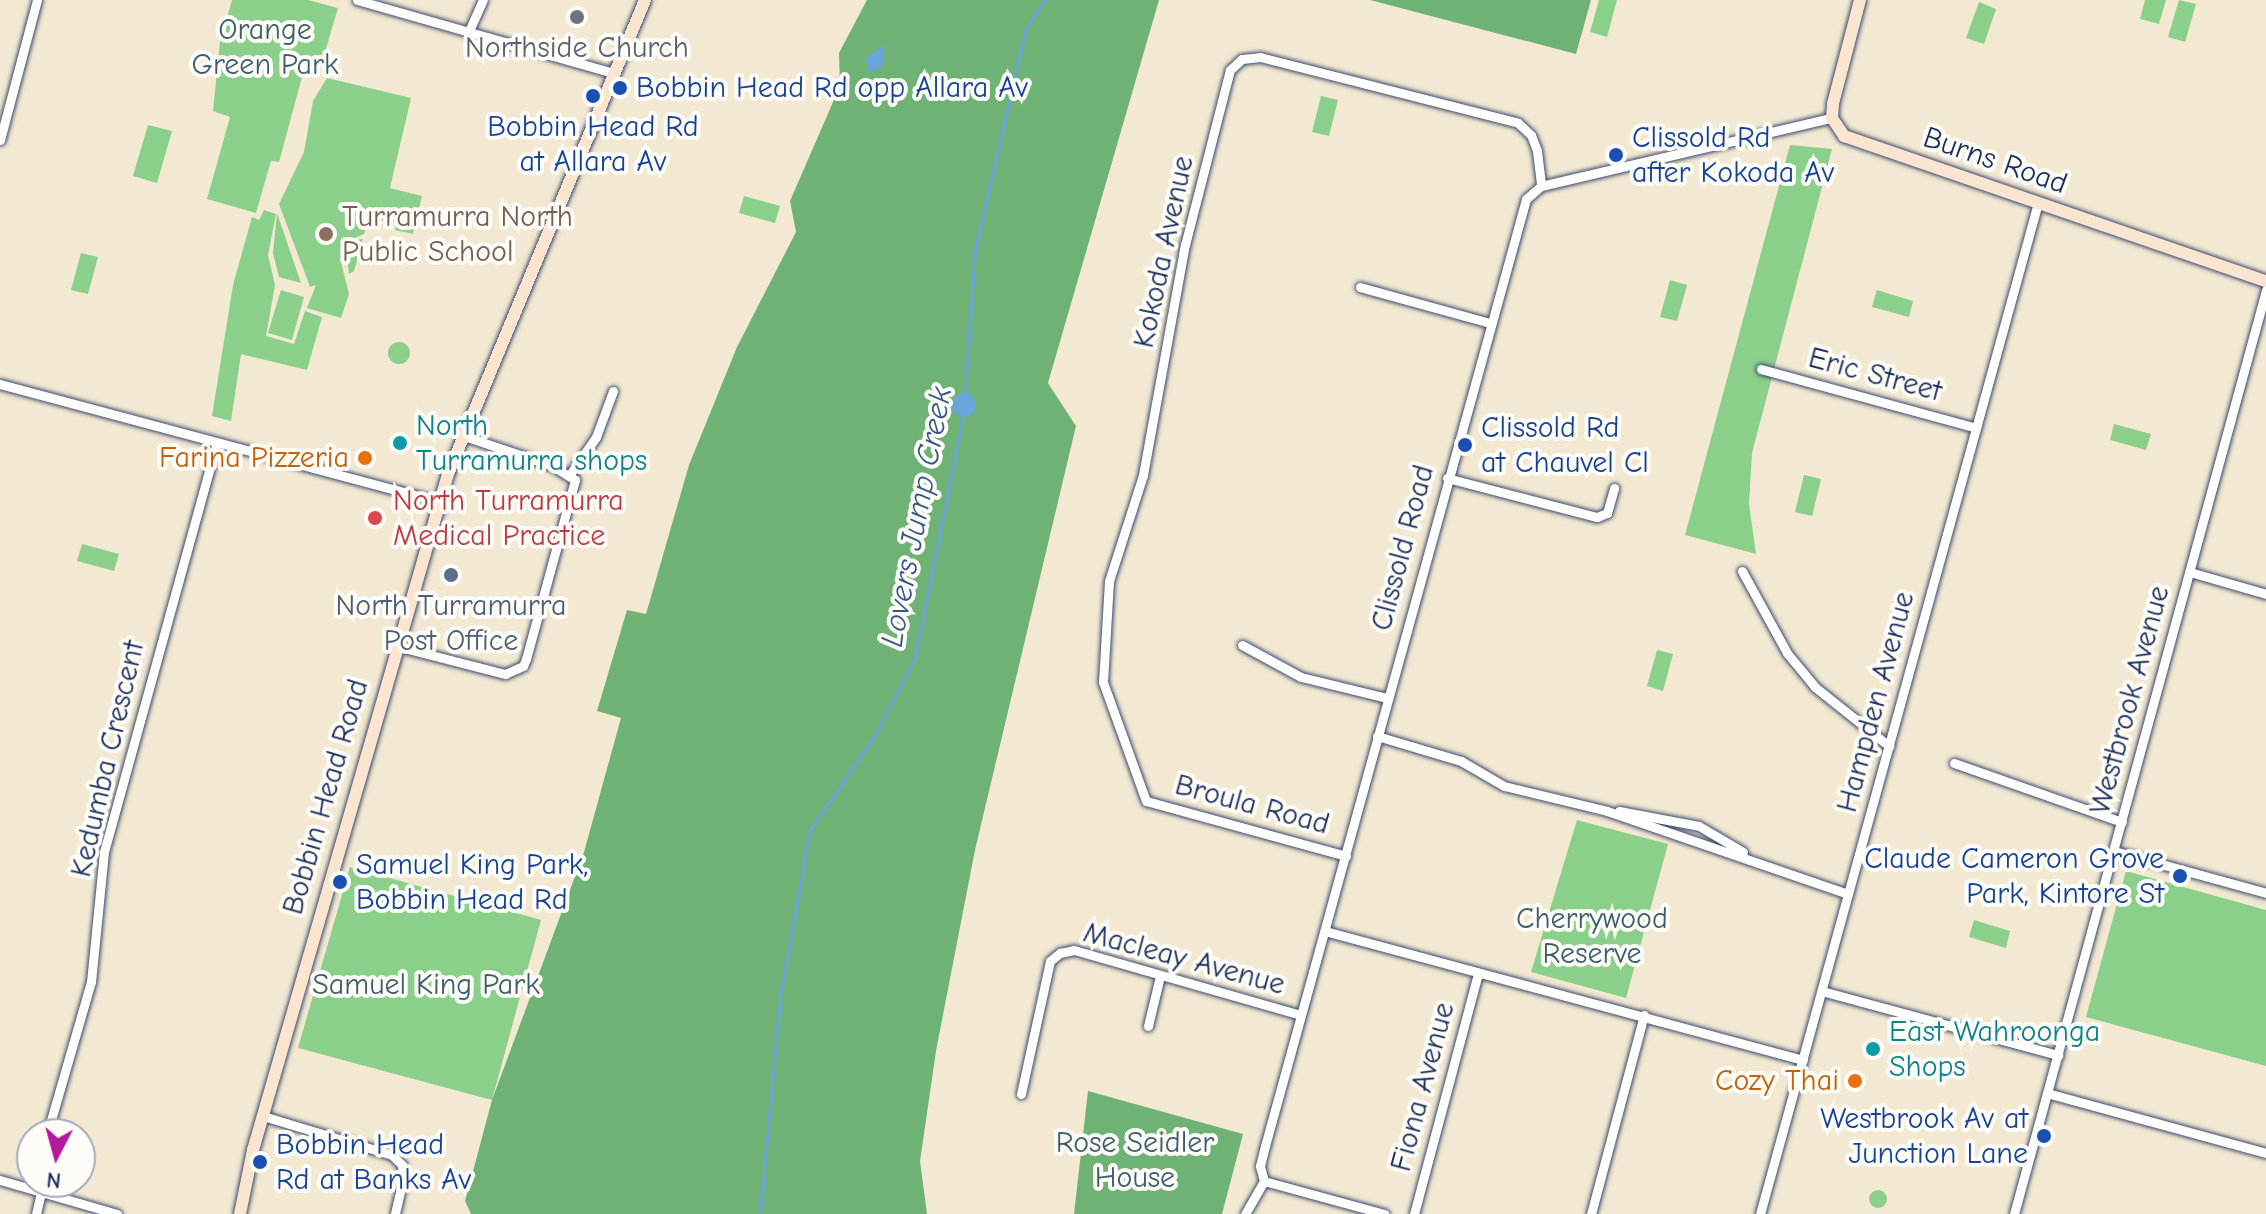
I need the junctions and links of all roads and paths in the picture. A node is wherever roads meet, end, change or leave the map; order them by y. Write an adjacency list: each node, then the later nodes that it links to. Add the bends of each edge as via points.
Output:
1 (37, 0): 9 (street)
2 (357, 0): 6 (street)
3 (483, 0): 6 (street)
4 (645, 0): 7 (main road, Bobbin Head Road)
5 (1860, 0): 8 (main road)
6 (469, 31): 7 (street)
7 (614, 73): 20 (main road, Bobbin Head Road)
8 (1832, 118): 10 (street); 11 (main road, Burns Road, via 1844,136)
9 (0, 140)
10 (1541, 186): 15 (street, Clissold Road, via 1521,210); 35 (street, Kokoda Avenue, via 1537,151 1531,135 1518,123 1260,57 1242,59 1230,70 1185,245 1143,475 1109,581 1103,682)
11 (2038, 203): 12 (main road, Burns Road); 19 (street, Hampden Avenue)
12 (2266, 281)
13 (1360, 287): 15 (street)
14 (2266, 290): 27 (street, Westbrook Avenue)
15 (1490, 323): 23 (street, Clissold Road)
16 (1761, 369): 19 (street, Eric Street)
17 (0, 384): 21 (street)
18 (613, 391): 22 (street, via 596,437)
19 (1976, 428): 33 (street, Hampden Avenue)
20 (464, 436): 22 (street); 25 (main road, Bobbin Head Road)
21 (216, 444): 25 (street); 53 (street, Kedumba Crescent, via 104,852 91,982)
22 (571, 473): 30 (street, via 572,498 523,666 496,673)
23 (1447, 478): 24 (street, via 1597,517 1607,513); 31 (street, Clissold Road)
24 (1614, 488)
25 (438, 501): 30 (main road, Bobbin Head Road)
26 (1742, 571): 33 (street, via 1787,653 1815,687)
27 (2190, 572): 28 (street); 36 (street, Westbrook Avenue)
28 (2266, 594)
29 (1242, 645): 31 (street, via 1301,677)
30 (396, 646): 52 (main road, Bobbin Head Road)
31 (1387, 698): 32 (street, Clissold Road)
32 (1377, 736): 38 (street, Clissold Road); 40 (street, via 1461,761 1504,786 1699,826 1767,866)
33 (1889, 746): 40 (street, Hampden Avenue)
34 (1954, 763): 36 (street)
35 (1146, 801): 38 (street, Broula Road)
36 (2122, 822): 37 (street, Westbrook Avenue)
37 (2114, 851): 39 (street); 48 (street, Westbrook Avenue)
38 (1346, 856): 41 (street, Clissold Road)
39 (2266, 893)
40 (1848, 894): 44 (street, Hampden Avenue)
41 (1325, 931): 42 (street); 45 (street, Clissold Road)
42 (1478, 973): 46 (street); 62 (street, Fiona Avenue)
43 (1160, 976): 45 (street, Macleay Avenue); 47 (street); 51 (street, Macleay Avenue, via 1074,950 1050,961)
44 (1822, 991): 48 (street); 49 (street, Hampden Avenue)
45 (1301, 1015): 55 (street, Clissold Road, via 1260,1166)
46 (1644, 1015): 49 (street); 63 (street)
47 (1148, 1026)
48 (2058, 1055): 50 (street, Westbrook Avenue)
49 (1803, 1060): 64 (street, Hampden Avenue)
50 (2047, 1093): 54 (street); 65 (street, Westbrook Avenue)
51 (1021, 1094)
52 (263, 1116): 58 (main road, Bobbin Head Road); 59 (street, via 392,1155 402,1165 403,1179)
53 (52, 1118)
54 (2266, 1153)
55 (1264, 1181): 60 (street, Clissold Road); 61 (street)
56 (67, 1198): 57 (street)
57 (117, 1214)
58 (240, 1214)
59 (395, 1214)
60 (1245, 1214)
61 (1385, 1214)
62 (1414, 1214)
63 (1591, 1214)
64 (1760, 1214)
65 (2014, 1214)

